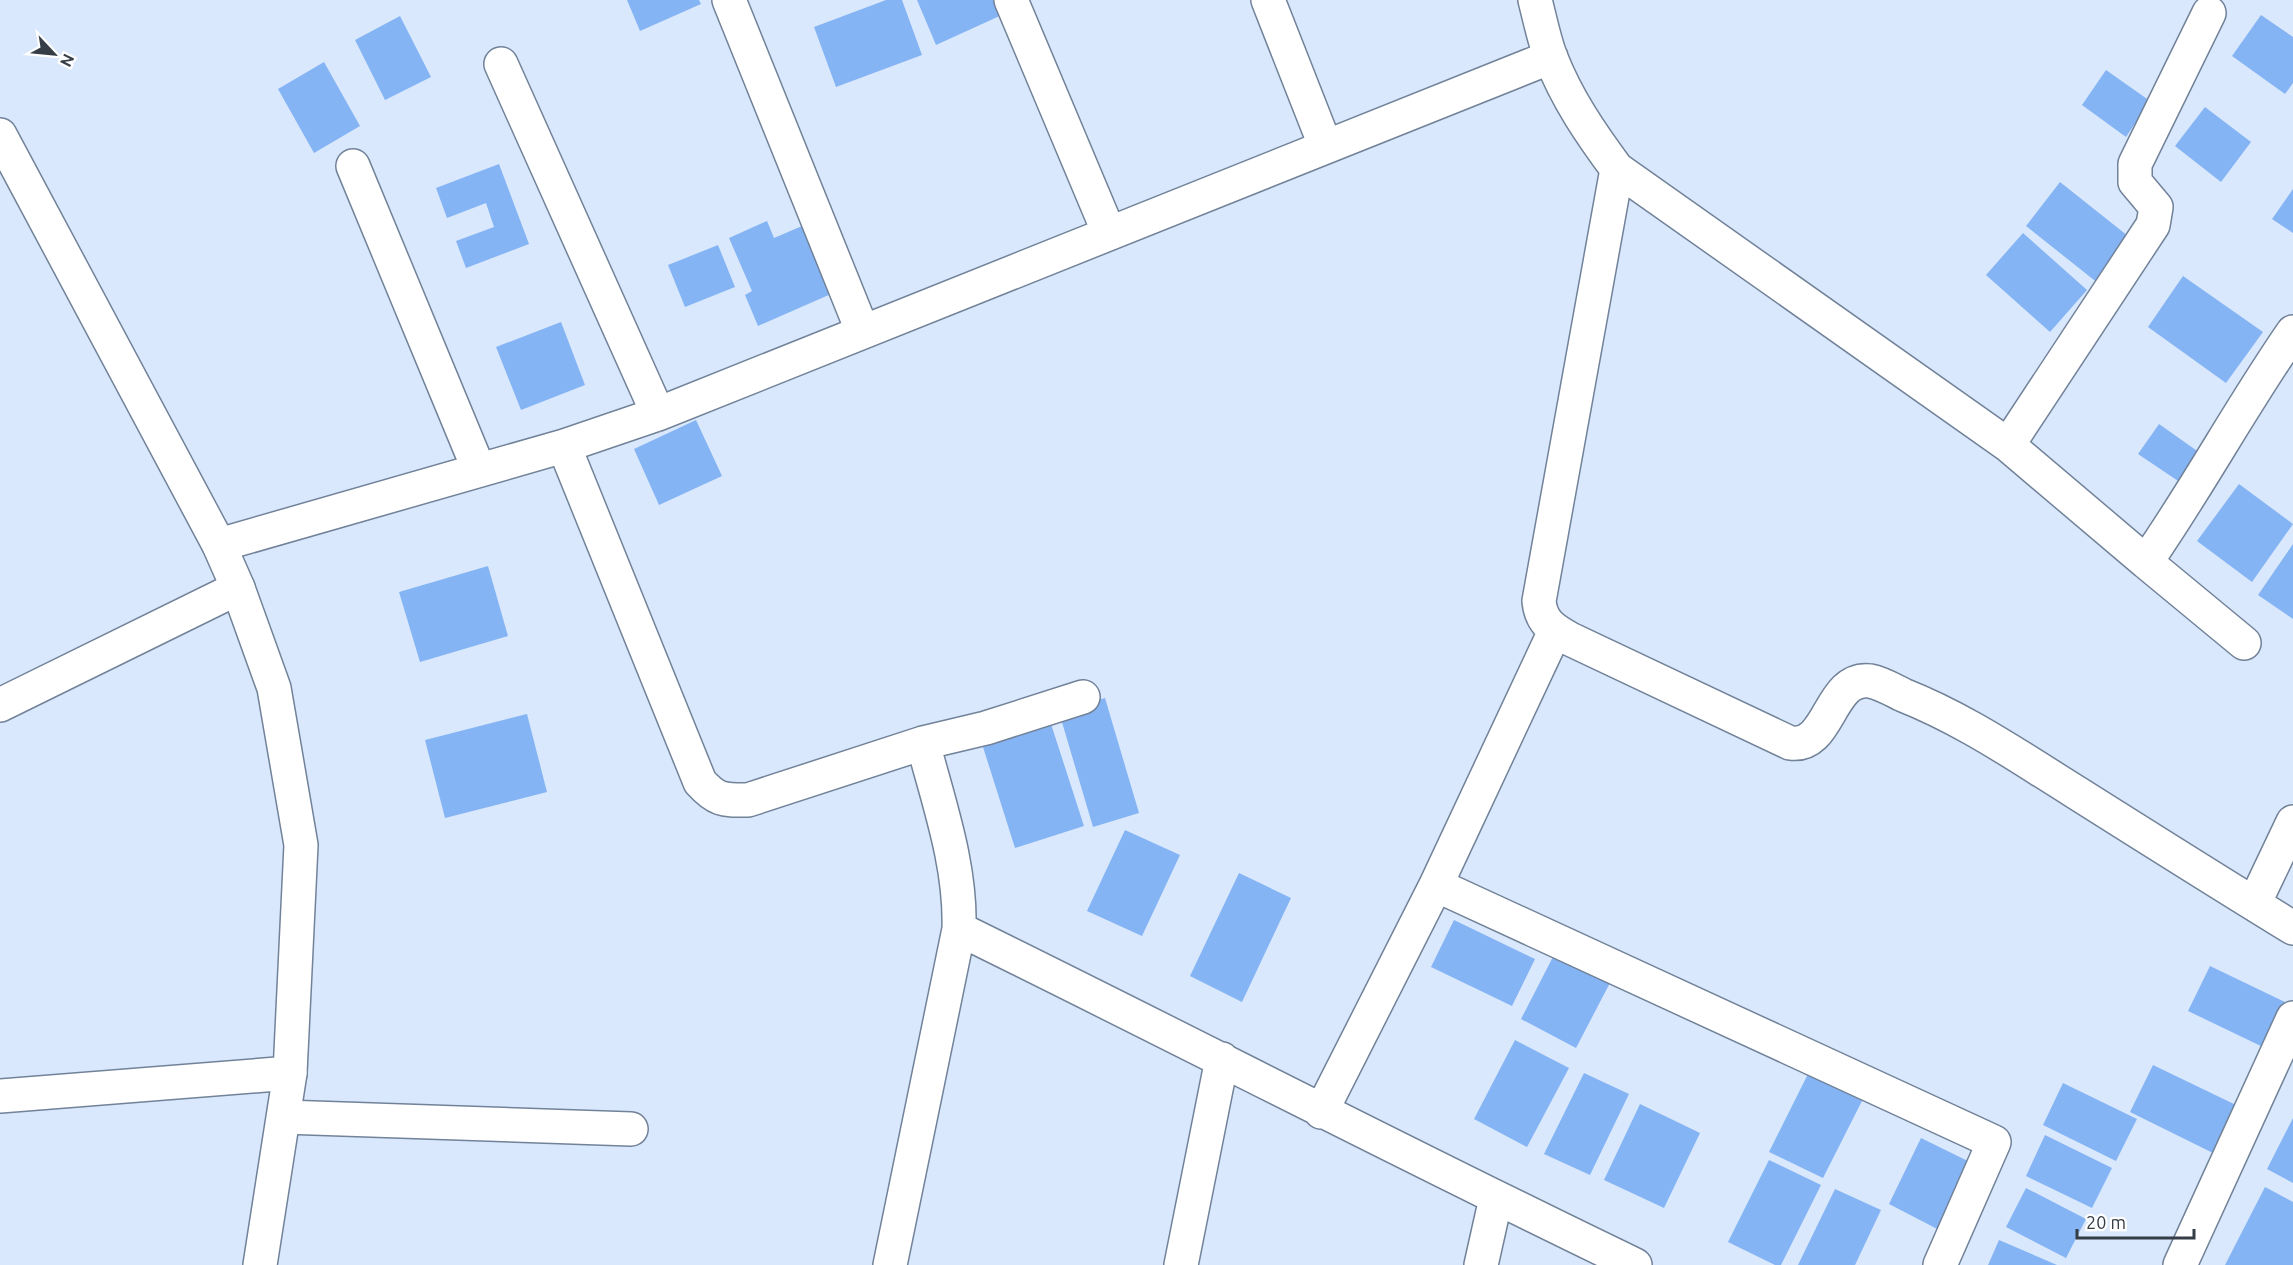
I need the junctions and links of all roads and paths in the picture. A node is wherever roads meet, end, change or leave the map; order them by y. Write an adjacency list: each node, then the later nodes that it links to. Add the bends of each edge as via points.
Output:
1 (729, 0): 13 (street)
2 (1011, 0): 12 (street)
3 (1268, 0): 9 (street)
4 (1535, 0): 6 (street)
5 (2209, 13): 16 (street, via 2134,164 2135,182 2156,207 2153,225)
6 (1551, 57): 9 (street); 11 (street, via 1588,131)
7 (501, 64): 15 (street)
8 (0, 135): 19 (street)
9 (1325, 145): 12 (street)
10 (353, 166): 18 (street)
11 (1617, 169): 16 (street); 22 (street, via 1539,601 1540,615)
12 (1109, 233): 13 (street)
13 (862, 330): 15 (street)
14 (2293, 332): 20 (street)
15 (658, 414): 17 (street)
16 (2008, 445): 20 (street)
17 (564, 446): 18 (street); 26 (street, via 700,782 712,796 748,800)
18 (479, 471): 19 (street)
19 (219, 545): 21 (street)
20 (2146, 562): 23 (street)
21 (238, 588): 25 (street); 34 (street, via 274,688 301,844)
22 (1555, 631): 28 (street); 29 (street, via 1790,743 1799,744 1815,735 1845,689 1854,683 1872,682 1938,709)
23 (2244, 643)
24 (1083, 697): 26 (street)
25 (0, 705)
26 (923, 743): 30 (street, via 952,852 960,897)
27 (2293, 822): 29 (street)
28 (1436, 885): 36 (street); 45 (street, via 1994,1142)
29 (2254, 904): 31 (street)
30 (959, 928): 33 (street); 41 (street)
31 (2293, 928)
32 (2293, 1018): 46 (street)
33 (1222, 1059): 36 (street); 42 (street)
34 (290, 1073): 35 (street); 37 (street)
35 (0, 1096)
36 (1321, 1112): 39 (street)
37 (284, 1117): 38 (street); 40 (street)
38 (631, 1129)
39 (1496, 1198): 43 (street); 44 (street)
40 (260, 1265)
41 (890, 1265)
42 (1181, 1265)
43 (1482, 1265)
44 (1635, 1265)
45 (1940, 1265)
46 (2180, 1265)

